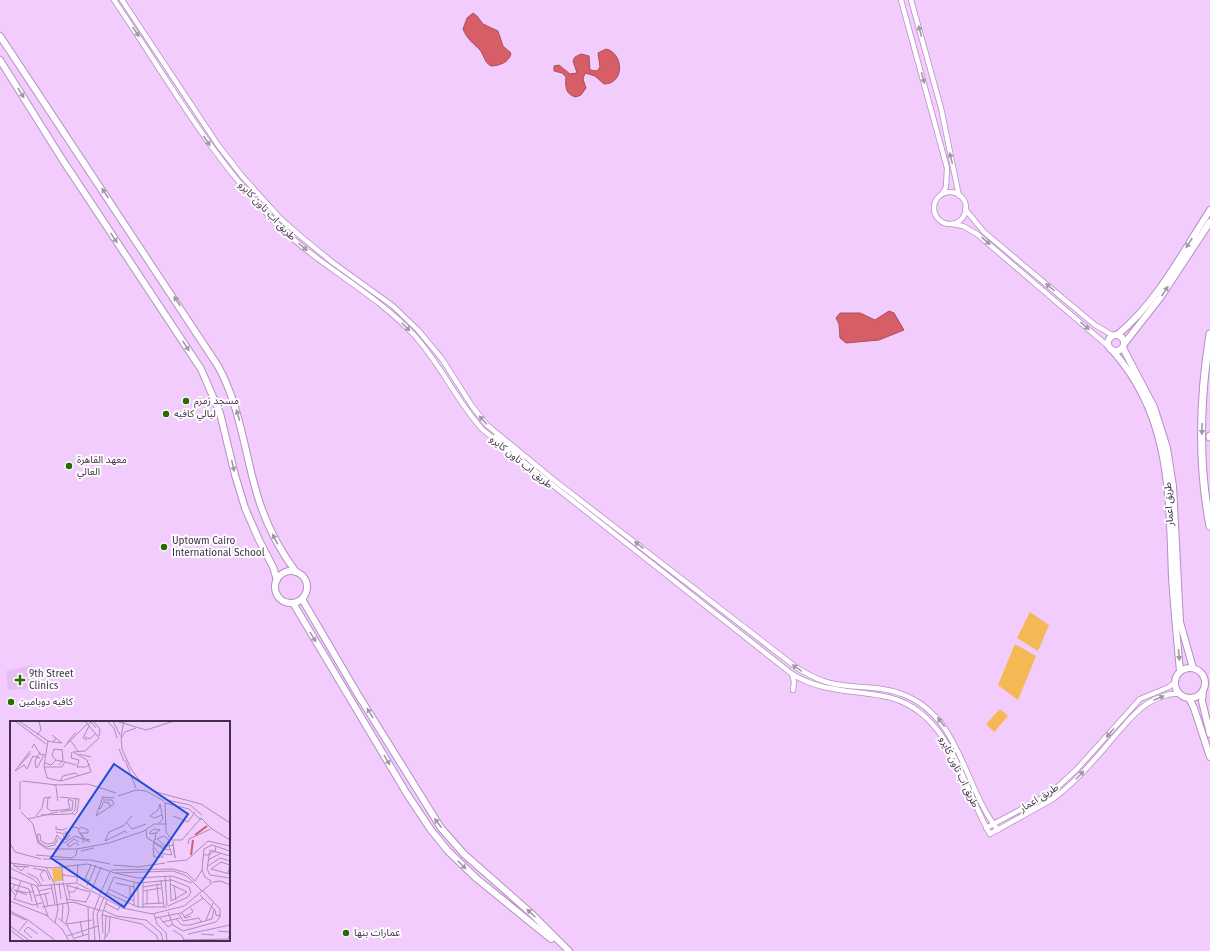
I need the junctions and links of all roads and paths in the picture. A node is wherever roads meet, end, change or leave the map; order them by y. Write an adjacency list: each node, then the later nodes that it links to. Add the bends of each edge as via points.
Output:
1 (114, 0): 14 (street, طريق اب تاون كايرو, one-way to 14, via 213,149)
2 (122, 0): 16 (street, طريق اب تاون كايرو, via 218,145)
3 (901, 0): 7 (street)
4 (911, 0): 6 (street, one-way to 4)
5 (0, 36): 34 (main road, one-way to 5, via 278,546 264,515 237,411 218,366)
6 (927, 56): 7 (street); 9 (street)
7 (917, 58): 10 (street, one-way to 10)
8 (0, 60): 35 (main road, one-way to 35, via 203,373 220,413 245,508 273,566)
9 (942, 114): 10 (street); 12 (street, one-way to 9)
10 (933, 115): 11 (street, via 947,174 946,187)
11 (942, 194): 12 (street, via 951,192); 18 (street, via 935,202 934,212 942,222)
12 (959, 196): 13 (street)
13 (965, 208): 18 (street, via 960,220); 22 (street, one-way to 13, via 1095,325 984,232)
14 (264, 210): 16 (street); 19 (street, طريق اب تاون كايرو, one-way to 19, via 310,253)
15 (1210, 210): 22 (main road, one-way to 22, via 1149,302 1131,324)
16 (281, 219): 20 (street, طريق اب تاون كايرو, via 332,262)
17 (1210, 222): 23 (main road, one-way to 17, via 1160,298)
18 (952, 224): 24 (street, one-way to 24, via 963,226 977,234)
19 (366, 294): 20 (street, via 372,294); 26 (street, طريق اب تاون كايرو, one-way to 26, via 414,335)
20 (393, 306): 25 (street, طريق اب تاون كايرو, via 432,345)
21 (1210, 334): 31 (highway, one-way to 31, via 1202,434)
22 (1116, 335): 23 (main road, via 1122,337); 24 (main road, via 1109,340)
23 (1124, 346): 24 (main road, via 1118,351); 42 (main road, طريق اعمار, via 1154,407 1169,454 1180,617)
24 (1110, 349): 43 (main road, طريق اعمار, one-way to 43, via 1127,369 1143,395 1155,423 1164,456)
25 (463, 392): 26 (street); 28 (street, طريق اب تاون كايرو, one-way to 25, via 487,425)
26 (457, 395): 27 (street, طريق اب تاون كايرو, via 473,420)
27 (483, 430): 28 (street, via 515,452); 29 (street, طريق اب تاون كايرو)
28 (518, 450): 30 (street, طريق اب تاون كايرو)
29 (535, 472): 30 (street, via 537,470); 32 (street, طريق اب تاون كايرو)
30 (554, 480): 33 (street, طريق اب تاون كايرو, one-way to 30)
31 (1210, 526)
32 (640, 555): 33 (street, via 660,566); 36 (street, طريق اب تاون كايرو)
33 (662, 563): 37 (street, طريق اب تاون كايرو)
34 (296, 572): 35 (main road, via 285,572); 38 (main road, via 302,576 307,586)
35 (277, 580): 39 (main road, via 275,587 278,597 285,602)
36 (686, 590): 37 (street); 41 (street, طريق اب تاون كايرو)
37 (706, 597): 40 (street, طريق اب تاون كايرو)
38 (302, 599): 39 (main road); 67 (main road, one-way to 38, via 473,862 441,828)
39 (293, 603): 66 (main road, one-way to 66, via 431,830 476,878)
40 (785, 659): 41 (street, via 780,659); 47 (street, طريق اب تاون كايرو, one-way to 40, via 808,675)
41 (781, 664): 44 (street, طريق اب تاون كايرو)
42 (1193, 668): 43 (main road); 50 (main road, طريق اعمار, via 1203,675)
43 (1180, 671): 46 (main road, طريق اعمار)
44 (792, 674): 45 (street, طريق اب تاون كايرو); 49 (street)
45 (804, 680): 47 (street); 56 (street, طريق اب تاون كايرو, via 831,690 884,696 905,703 928,719)
46 (1175, 682): 48 (street, طريق اعمار); 52 (main road)
47 (830, 683): 55 (street, طريق اب تاون كايرو, one-way to 47, via 942,723 914,699 892,690)
48 (1169, 687): 51 (street); 62 (street, طريق اعمار, one-way to 62, via 1140,699 1054,791)
49 (793, 690)
50 (1203, 690): 53 (main road, via 1196,697); 54 (main road, via 1202,701)
51 (1171, 693): 52 (street); 64 (street, طريق اعمار, one-way to 51, via 1053,800 1082,774 1136,713 1148,703)
52 (1179, 694): 53 (main road)
53 (1189, 698): 57 (main road)
54 (1210, 734)
55 (956, 746): 56 (street); 58 (street, طريق اب تاون كايرو)
56 (950, 748): 59 (street, طريق اب تاون كايرو)
57 (1210, 757)
58 (963, 762): 59 (street); 60 (street, طريق اب تاون كايرو)
59 (957, 764): 61 (street, طريق اب تاون كايرو)
60 (974, 786): 61 (street); 62 (street, طريق اب تاون كايرو)
61 (968, 790): 63 (street, طريق اب تاون كايرو)
62 (994, 824): 63 (street, طريق اعمار); 64 (street, طريق اب تاون كايرو)
63 (986, 828): 65 (street, طريق اب تاون كايرو)
64 (998, 830): 65 (street, طريق اعمار)
65 (990, 834)
66 (563, 951)
67 (569, 951)

